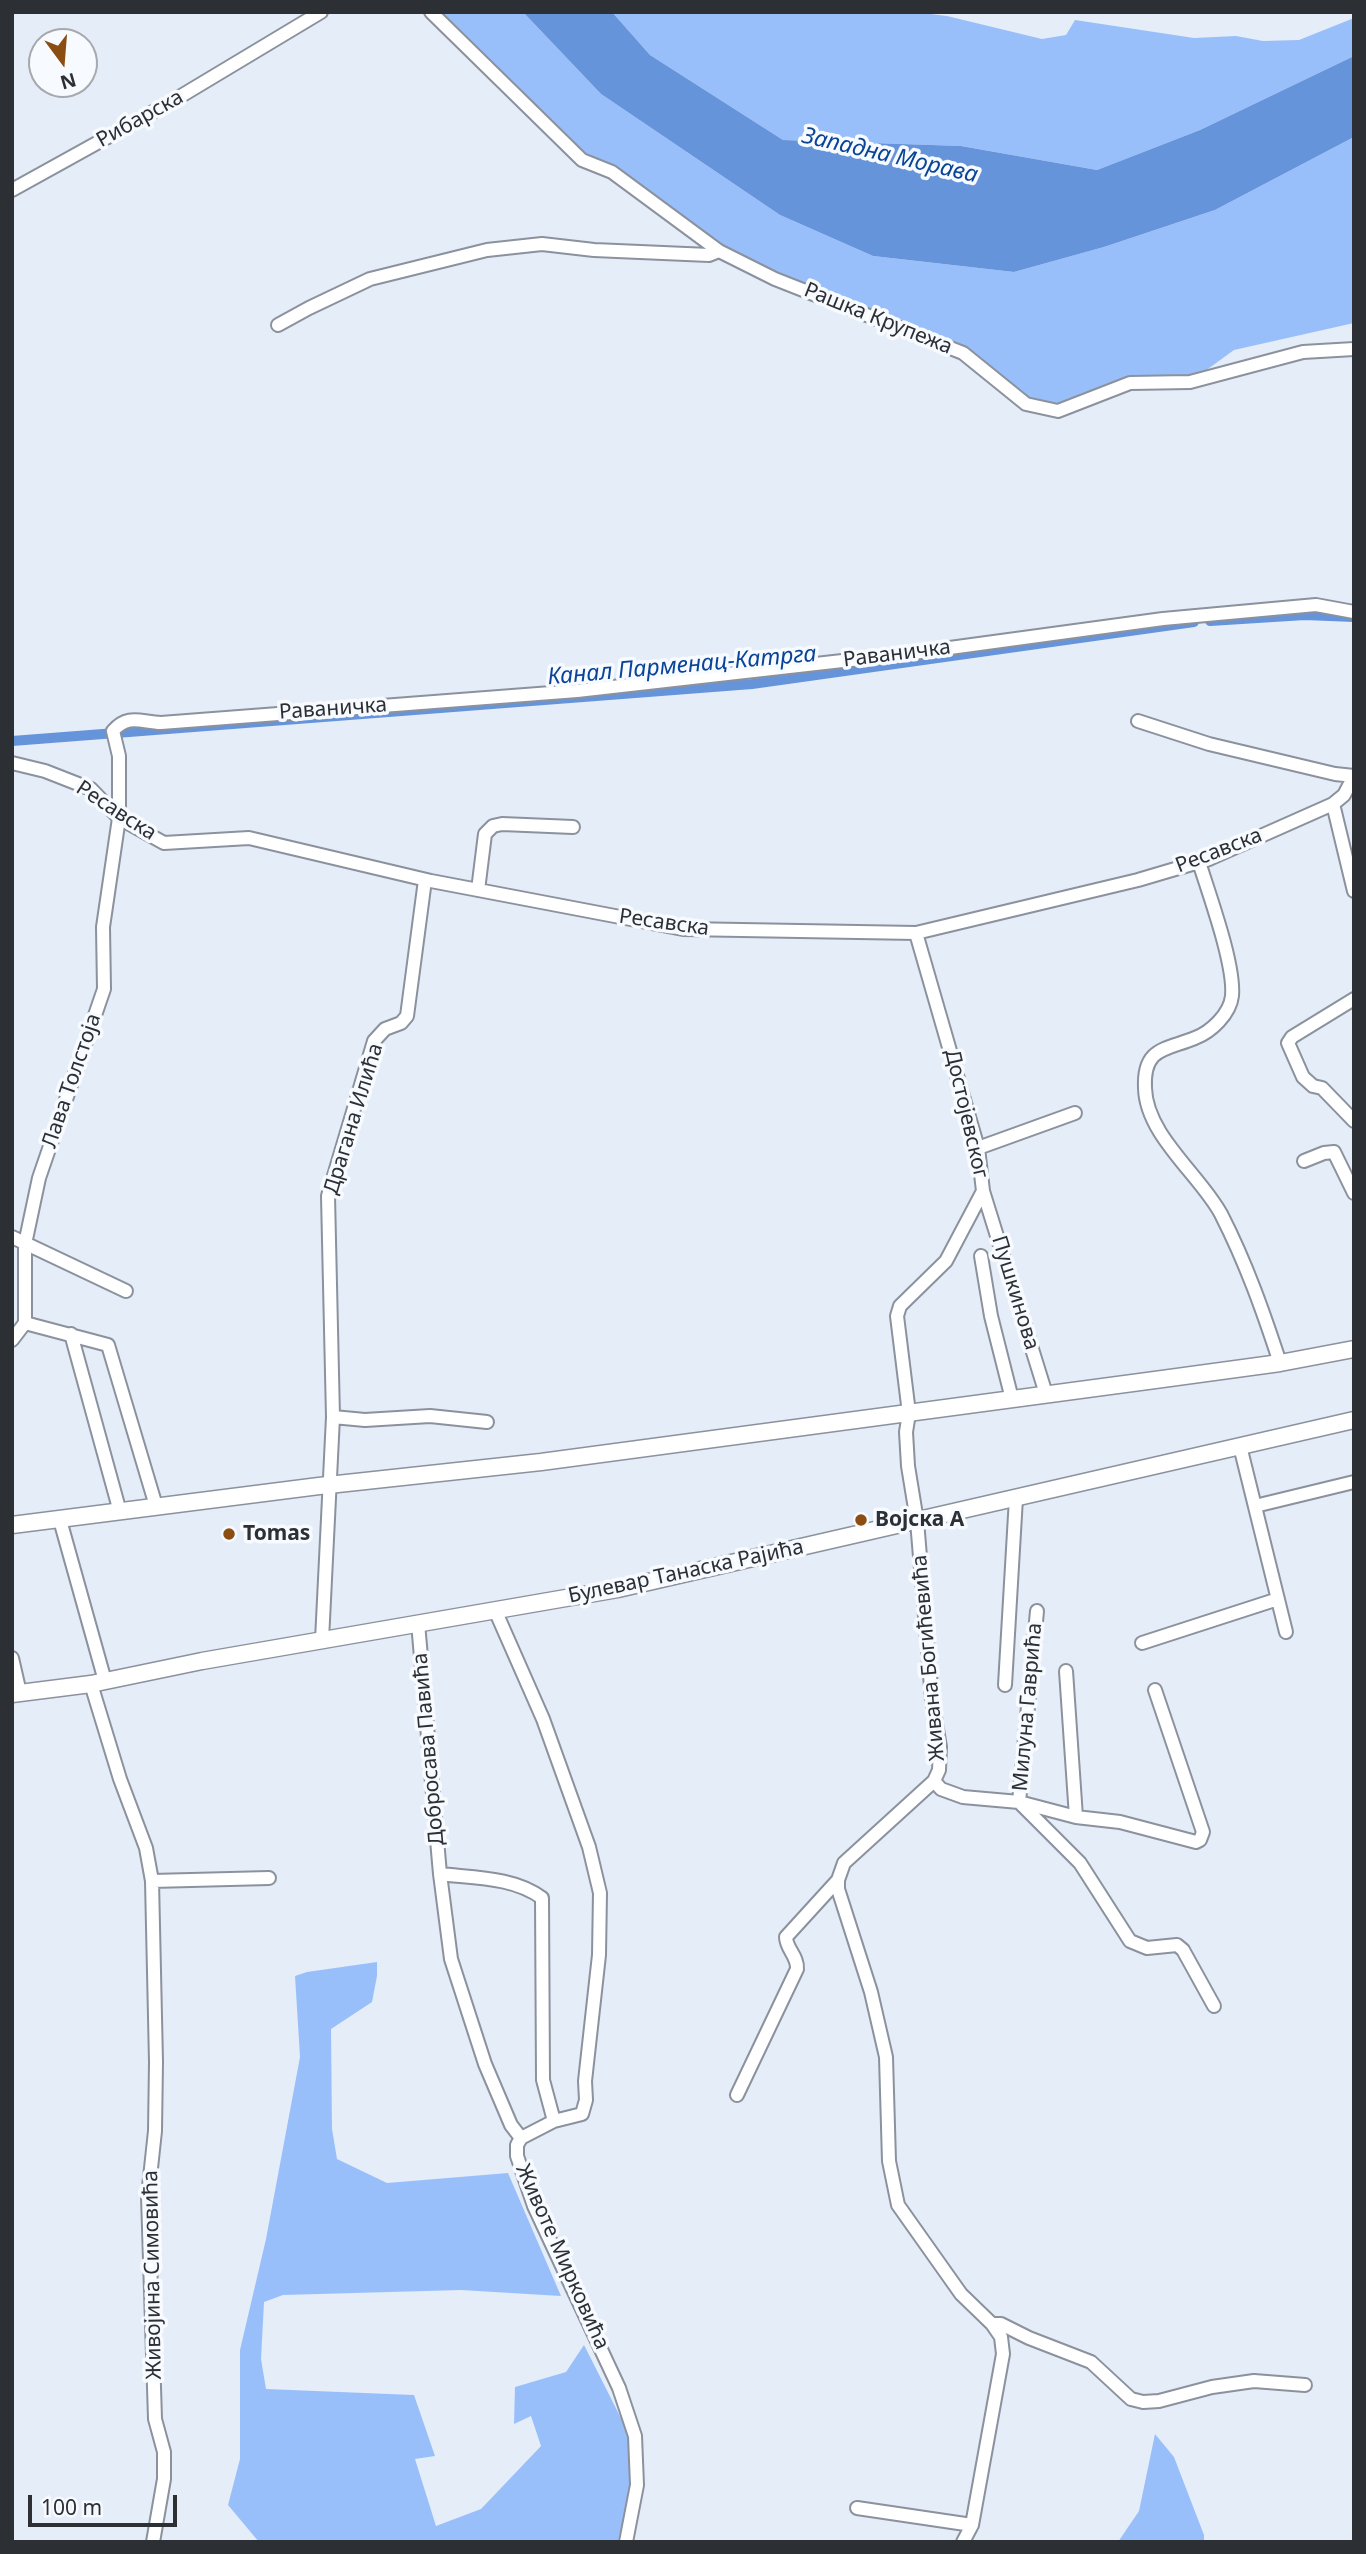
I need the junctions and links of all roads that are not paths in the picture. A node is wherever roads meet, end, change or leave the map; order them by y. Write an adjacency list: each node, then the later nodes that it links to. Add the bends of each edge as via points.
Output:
1 (321, 12): 3 (street, Рибарска)
2 (431, 12): 4 (street, Рашка Крупежа, via 582,160 612,172)
3 (12, 190)
4 (719, 251): 5 (street, via 709,256 542,244 487,250 370,279); 6 (street, Рашка Крупежа, via 775,279 963,353 1026,404 1058,411 1130,383 1190,382 1303,352)
5 (278, 325)
6 (1354, 349)
7 (1354, 612): 12 (street, Раваничка, via 1316,605 1163,618 913,653 577,691 161,723 130,719 113,732 119,755)
8 (1138, 720): 10 (street, via 1209,744)
9 (12, 764): 12 (street, Ресавска, via 91,789)
10 (1354, 776): 11 (street, Ресавска)
11 (1333, 804): 14 (street, Ресавска); 17 (street)
12 (119, 818): 15 (street, Ресавска, via 164,843 249,838); 27 (street, Лава Толстоја, via 103,927 104,989 39,1178)
13 (573, 827): 16 (street, via 493,826 485,834)
14 (1199, 862): 18 (street, Ресавска); 34 (street, via 1231,975 1232,996 1217,1023 1151,1058 1144,1090 1153,1119 1219,1211 1251,1277)
15 (425, 880): 16 (street, Ресавска); 38 (street, Драгана Илића, via 407,1016 384,1029 374,1041 328,1196)
16 (478, 890): 18 (street, Ресавска, via 683,929)
17 (1354, 891)
18 (916, 933): 22 (street, Достојевског)
19 (1354, 999): 21 (street, via 1288,1043 1303,1077 1322,1088)
20 (1075, 1113): 22 (street)
21 (1354, 1121)
22 (978, 1148): 24 (street, Достојевског)
23 (1304, 1161): 25 (street, via 1335,1152)
24 (983, 1191): 35 (street, Пушкинова); 37 (street, Достојевског, via 946,1261 900,1306 898,1329)
25 (1354, 1193)
26 (12, 1237): 27 (street)
27 (25, 1244): 29 (street); 30 (street, Лава Толстоја)
28 (981, 1256): 36 (street)
29 (126, 1292)
30 (25, 1323): 31 (street); 32 (street)
31 (71, 1334): 45 (street, via 108,1346); 47 (street)
32 (12, 1340)
33 (1354, 1349): 34 (street)
34 (1280, 1363): 35 (street)
35 (1046, 1394): 36 (street)
36 (1012, 1399): 37 (street)
37 (909, 1413): 43 (street); 49 (street, Достојевског, via 908,1465)
38 (333, 1417): 40 (street, via 430,1416); 43 (street, Драгана Илића)
39 (1354, 1420): 41 (street, Булевар Танаска Рајића)
40 (487, 1422)
41 (1240, 1446): 44 (street, Булевар Танаска Рајића); 46 (street)
42 (1354, 1482): 46 (street)
43 (331, 1485): 45 (street); 56 (street)
44 (1016, 1497): 49 (street, Булевар Танаска Рајића); 61 (street)
45 (156, 1506): 47 (street)
46 (1255, 1506): 51 (street)
47 (120, 1512): 48 (street)
48 (60, 1520): 50 (street); 60 (street, Живојина Симовића)
49 (917, 1521): 52 (street, Булевар Танаска Рајића, via 618,1589); 64 (street, Живана Богићевића, via 940,1747 940,1770)
50 (12, 1525)
51 (1278, 1599): 55 (street); 57 (street)
52 (495, 1610): 54 (street, Булевар Танаска Рајића); 73 (street, Животе Мирковића, via 543,1719 589,1847 600,1893 585,2108)
53 (1037, 1611): 65 (street, Милуна Гаврића)
54 (418, 1623): 56 (street, Булевар Танаска Рајића); 67 (street, Добросава Павића)
55 (1286, 1632)
56 (322, 1640): 60 (street, Булевар Танаска Рајића)
57 (1142, 1643)
58 (12, 1658): 63 (street)
59 (1066, 1671): 66 (street, Милуна Гаврића)
60 (98, 1682): 63 (street, Булевар Танаска Рајића); 70 (street, Живојина Симовића, via 120,1779 146,1848)
61 (1005, 1685)
62 (1155, 1690): 66 (street, Милуна Гаврића, via 1202,1836 1196,1842 1119,1822)
63 (16, 1694)
64 (934, 1781): 65 (street, Милуна Гаврића, via 941,1789 963,1797); 69 (street, Живана Богићевића, via 844,1863)
65 (1019, 1802): 66 (street, Милуна Гаврића); 71 (street, Милуна Гаврића, via 1080,1863 1130,1941 1147,1948 1177,1945 1183,1950)
66 (1076, 1817)
67 (440, 1874): 73 (street, Добросава Павића, via 508,1882 542,1898 543,2080); 74 (street, Добросава Павића, via 451,1959 485,2064)
68 (269, 1878): 70 (street)
69 (838, 1880): 72 (street, Живана Богићевића, via 786,1937 797,1969); 75 (street, via 886,2057 889,2161 898,2205 961,2294)
70 (152, 1881): 79 (street, Живојина Симовића, via 156,2062 148,2196 155,2419 164,2452)
71 (1213, 2006)
72 (737, 2095)
73 (554, 2121): 74 (street, Животе Мирковића)
74 (521, 2138): 80 (street, Животе Мирковића, via 517,2157 534,2206 620,2388 635,2436 637,2485)
75 (992, 2324): 76 (street, via 1091,2362 1131,2399 1143,2402 1254,2381); 78 (street, via 1001,2337 1003,2354)
76 (1305, 2385)
77 (858, 2508): 78 (street)
78 (972, 2525): 81 (street)
79 (153, 2542)
80 (626, 2542)
81 (963, 2542)

